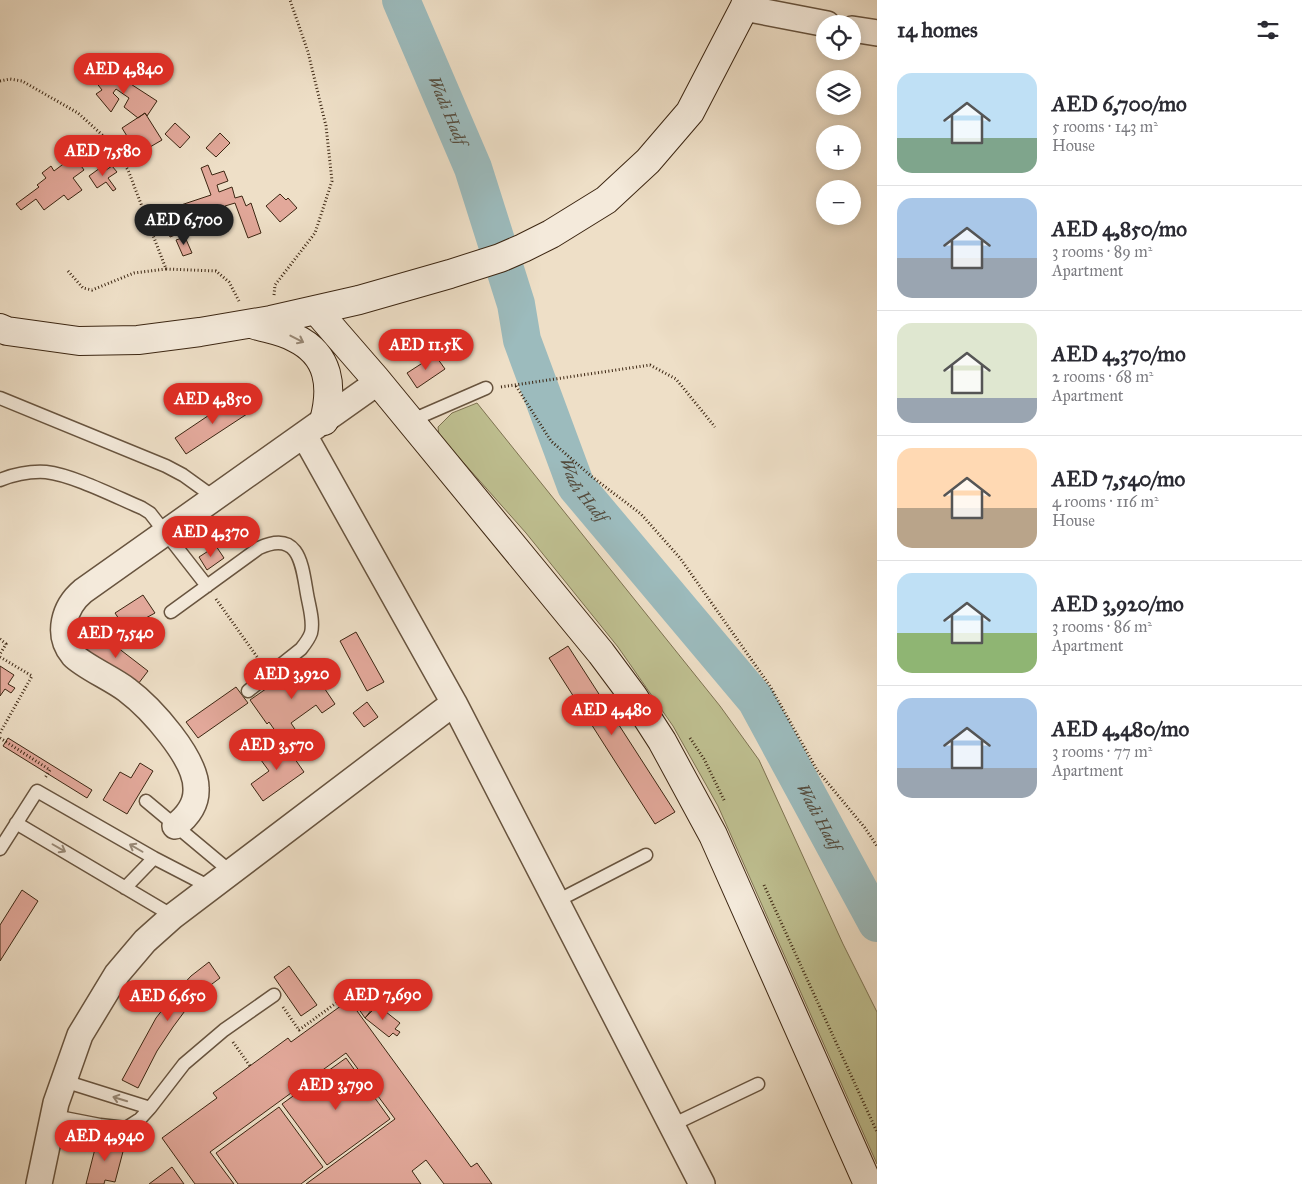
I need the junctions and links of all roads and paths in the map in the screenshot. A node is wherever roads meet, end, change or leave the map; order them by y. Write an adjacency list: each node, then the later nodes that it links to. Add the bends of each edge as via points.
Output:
1 (290, 0): 10 (path, via 308,52 326,126 332,181 315,233 275,285)
2 (746, 4): 3 (street); 9 (street, via 690,112 648,160 606,200 551,234 500,258)
3 (816, 21)
4 (861, 30): 5 (street)
5 (877, 33)
6 (0, 81): 7 (path, via 22,81 38,89 78,113 110,142 128,170)
7 (166, 268): 8 (path, via 134,273 92,290 83,288); 10 (path, via 216,271)
8 (68, 271)
9 (316, 310): 10 (street); 12 (street)
10 (261, 322): 11 (street, via 138,340 79,340); 18 (street, one-way to 18, via 294,337 314,352 326,372 330,396)
11 (0, 328)
12 (378, 382): 16 (street); 18 (street)
13 (516, 386): 14 (path); 17 (path, via 650,365 676,379); 35 (path, via 551,441 641,514 680,558 770,686 817,770)
14 (486, 388): 16 (lane)
15 (0, 398): 20 (lane, via 166,466)
16 (410, 421): 55 (street, via 601,653 662,741 713,835)
17 (715, 427)
18 (314, 428): 20 (street); 28 (street)
19 (0, 480): 21 (lane, via 22,473 60,475 142,508)
20 (215, 498): 21 (street)
21 (166, 533): 22 (lane); 34 (street, via 75,598 67,611 64,636 74,655 82,662 128,690 145,705 185,757 195,776 196,796 189,813)
22 (207, 586): 23 (lane); 26 (path); 26 (lane, via 264,546 286,545 299,556 311,632 301,649)
23 (171, 612)
24 (0, 639): 25 (path, via 6,644)
25 (0, 656): 29 (path, via 32,676)
26 (269, 674): 27 (lane)
27 (248, 691)
28 (454, 703): 39 (street); 42 (street)
29 (0, 733)
30 (0, 738): 31 (path, via 50,770)
31 (37, 791): 33 (lane); 38 (lane, one-way to 31)
32 (146, 801): 34 (lane)
33 (16, 824): 36 (lane); 41 (lane, one-way to 41)
34 (175, 826): 39 (lane)
35 (877, 846)
36 (0, 849)
37 (646, 854): 42 (lane)
38 (154, 858): 40 (lane); 41 (lane)
39 (231, 872): 40 (street)
40 (210, 887): 43 (street)
41 (126, 888): 43 (lane)
42 (557, 901): 52 (street)
43 (172, 916): 48 (street, via 117,974 80,1036)
44 (274, 995): 45 (path, via 299,1030); 46 (lane)
45 (343, 998)
46 (224, 1030): 47 (path); 50 (lane, via 184,1064)
47 (250, 1066)
48 (64, 1081): 50 (lane, one-way to 48); 51 (street)
49 (758, 1084): 52 (lane)
50 (150, 1108): 51 (lane, via 126,1128)
51 (54, 1116): 53 (street)
52 (672, 1125): 54 (street)
53 (39, 1184)
54 (702, 1184)
55 (868, 1184)

